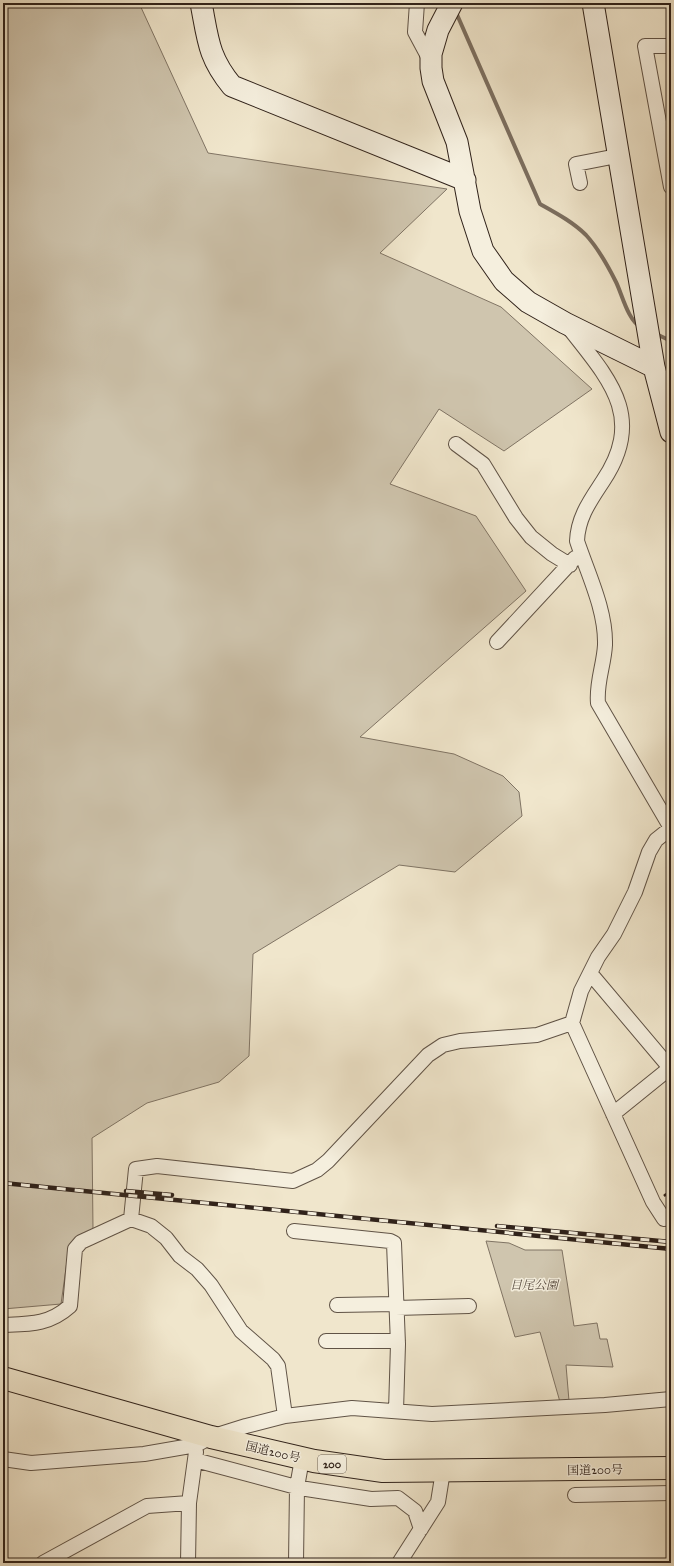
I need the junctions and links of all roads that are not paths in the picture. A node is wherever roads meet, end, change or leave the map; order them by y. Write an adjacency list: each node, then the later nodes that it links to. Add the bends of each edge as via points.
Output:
1 (201, 3): 9 (street, via 210,52 232,86)
2 (417, 3): 6 (street, via 416,32)
3 (452, 3): 6 (street, via 438,30)
4 (592, 3): 8 (street)
5 (671, 46): 7 (street, via 645,46)
6 (431, 62): 9 (street, via 433,81 457,142)
7 (665, 124): 11 (street)
8 (618, 156): 10 (street, via 576,164); 13 (street)
9 (465, 180): 12 (street, via 470,211 483,251 497,272 528,302)
10 (580, 183)
11 (671, 187)
12 (565, 323): 13 (street); 16 (street, via 612,387 619,403 622,422 622,443 613,466 580,518 577,541)
13 (654, 368): 14 (street)
14 (671, 432)
15 (456, 444): 17 (street, via 483,464 516,518 531,537)
16 (581, 552): 17 (street); 19 (street, via 602,614 604,631 605,646 597,691 598,703 671,828 656,840 649,852 632,899)
17 (570, 565): 18 (street)
18 (497, 642)
19 (590, 973): 20 (street, via 581,991); 21 (street)
20 (572, 1023): 22 (street); 24 (street, via 537,1035 460,1040 443,1045 428,1055 328,1161 317,1170 293,1181 157,1166 136,1169)
21 (670, 1068): 22 (street)
22 (613, 1114): 23 (street, via 653,1202)
23 (664, 1218)
24 (131, 1219): 29 (street, via 81,1242 74,1249 70,1306 64,1311 52,1319 38,1323); 35 (street, via 151,1226 166,1238 180,1256 197,1269 211,1286 241,1331 273,1359 278,1366)
25 (294, 1231): 27 (street, via 394,1243)
26 (337, 1305): 27 (street)
27 (396, 1306): 28 (street); 31 (street)
28 (469, 1306)
29 (3, 1325)
30 (326, 1341): 31 (street)
31 (398, 1341): 34 (street)
32 (3, 1378): 36 (highway, 国道200号 / 200)
33 (671, 1399): 34 (street, via 432,1414)
34 (396, 1411): 35 (street, via 352,1408)
35 (285, 1416): 36 (street)
36 (204, 1441): 37 (street, via 144,1454 31,1463); 38 (highway, 国道200号 / 200); 39 (street)
37 (3, 1459)
38 (302, 1459): 41 (highway, 国道200号 / 200, via 383,1471); 42 (street)
39 (195, 1460): 42 (street); 45 (street)
40 (671, 1468): 41 (highway, 国道200号 / 200)
41 (443, 1471): 46 (street, via 438,1502)
42 (297, 1487): 46 (street, via 371,1499 398,1498 415,1511); 50 (street)
43 (671, 1493): 44 (street)
44 (575, 1495)
45 (189, 1503): 47 (street, via 147,1506); 49 (street)
46 (421, 1529): 51 (street)
47 (60, 1558): 48 (street)
48 (43, 1563)
49 (188, 1563)
50 (296, 1563)
51 (399, 1563)

